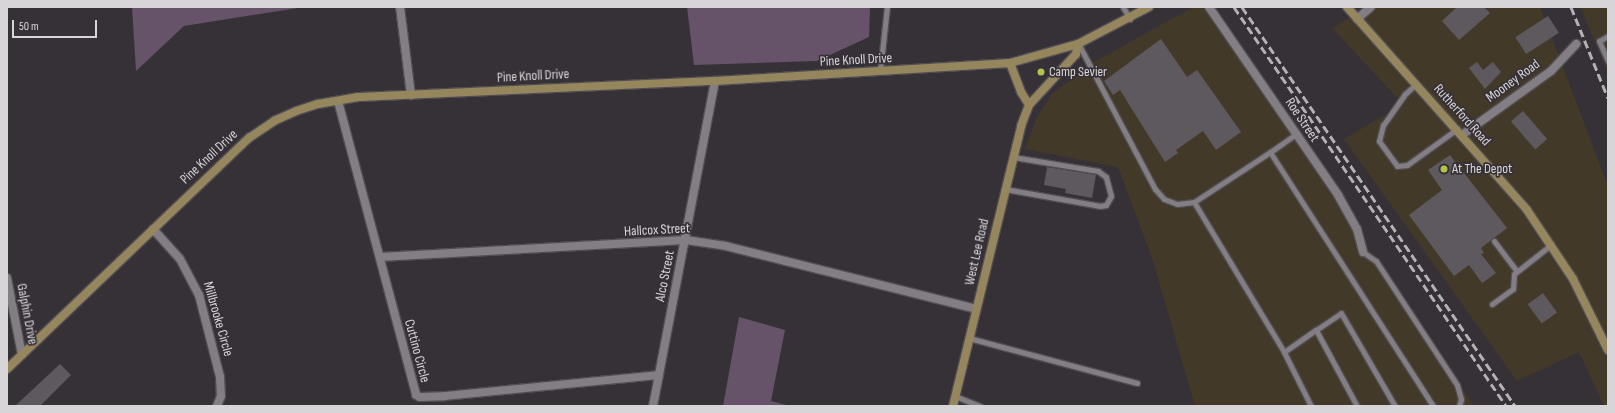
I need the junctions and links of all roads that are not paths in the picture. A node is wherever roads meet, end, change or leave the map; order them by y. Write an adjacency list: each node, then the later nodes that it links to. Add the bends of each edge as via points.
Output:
1 (400, 7): 18 (street)
2 (887, 7): 15 (lane)
3 (1123, 7): 9 (lane)
4 (1149, 7): 9 (street, Pine Knoll Drive)
5 (1209, 7): 22 (street, Roe Street)
6 (1347, 7): 8 (street, Rutherford Road)
7 (1371, 7): 8 (street)
8 (1358, 18): 17 (street, Rutherford Road)
9 (1130, 19): 11 (street, Pine Knoll Drive)
10 (1608, 36): 13 (lane, via 1599,41)
11 (1078, 44): 14 (street, Pine Knoll Drive); 20 (street, West Lee Road, via 1076,54); 26 (lane, via 1155,189 1164,199 1177,204)
12 (1576, 44): 21 (street, Mooney Road, via 1551,71)
13 (1608, 60)
14 (1010, 63): 15 (street, Pine Knoll Drive); 20 (street)
15 (880, 71): 16 (street, Pine Knoll Drive)
16 (715, 81): 18 (street, Pine Knoll Drive); 28 (street, Alco Street)
17 (1416, 84): 21 (street, Rutherford Road); 21 (lane, via 1405,94 1383,125 1379,141 1397,166 1407,166)
18 (411, 95): 19 (street, Pine Knoll Drive)
19 (338, 101): 27 (street, Pine Knoll Drive, via 296,111 258,131); 32 (street, Cuttino Circle)
20 (1029, 105): 24 (street, West Lee Road)
21 (1460, 132): 30 (street, Rutherford Road, via 1527,210)
22 (1296, 134): 23 (lane); 31 (street, Roe Street, via 1355,224)
23 (1270, 152): 26 (lane); 53 (lane)
24 (1013, 157): 25 (street, West Lee Road); 25 (lane, via 1098,171 1106,177 1111,196 1106,205 1100,206)
25 (1005, 189): 36 (street, West Lee Road)
26 (1194, 202): 40 (lane)
27 (153, 229): 41 (street, Pine Knoll Drive); 46 (street, Millbrooke Circle, via 184,265 199,295 220,377 221,396)
28 (686, 240): 32 (street, Hallcox Street); 36 (street, Hallcox Street, via 726,246); 43 (street, Alco Street)
29 (1494, 241): 33 (lane)
30 (1552, 244): 33 (lane); 39 (street, Rutherford Road, via 1586,303)
31 (1363, 252): 54 (lane, via 1376,261 1457,385 1461,399)
32 (380, 257): 43 (street, Cuttino Circle, via 413,390 420,397)
33 (1517, 271): 35 (lane, via 1514,274 1513,289)
34 (7, 278): 41 (street, Galphin Drive)
35 (1492, 304)
36 (976, 309): 38 (street, West Lee Road)
37 (1316, 330): 40 (lane); 51 (lane); 52 (lane, via 1341,313)
38 (969, 338): 44 (lane); 45 (street, West Lee Road)
39 (1608, 350)
40 (1284, 352): 50 (lane)
41 (22, 354): 42 (street, Pine Knoll Drive)
42 (7, 368)
43 (659, 375): 47 (street, Alco Street)
44 (1137, 383)
45 (955, 396): 48 (street, West Lee Road); 49 (lane)
46 (217, 406)
47 (654, 406)
48 (953, 406)
49 (980, 406)
50 (1312, 406)
51 (1357, 406)
52 (1394, 406)
53 (1433, 406)
54 (1459, 406)

